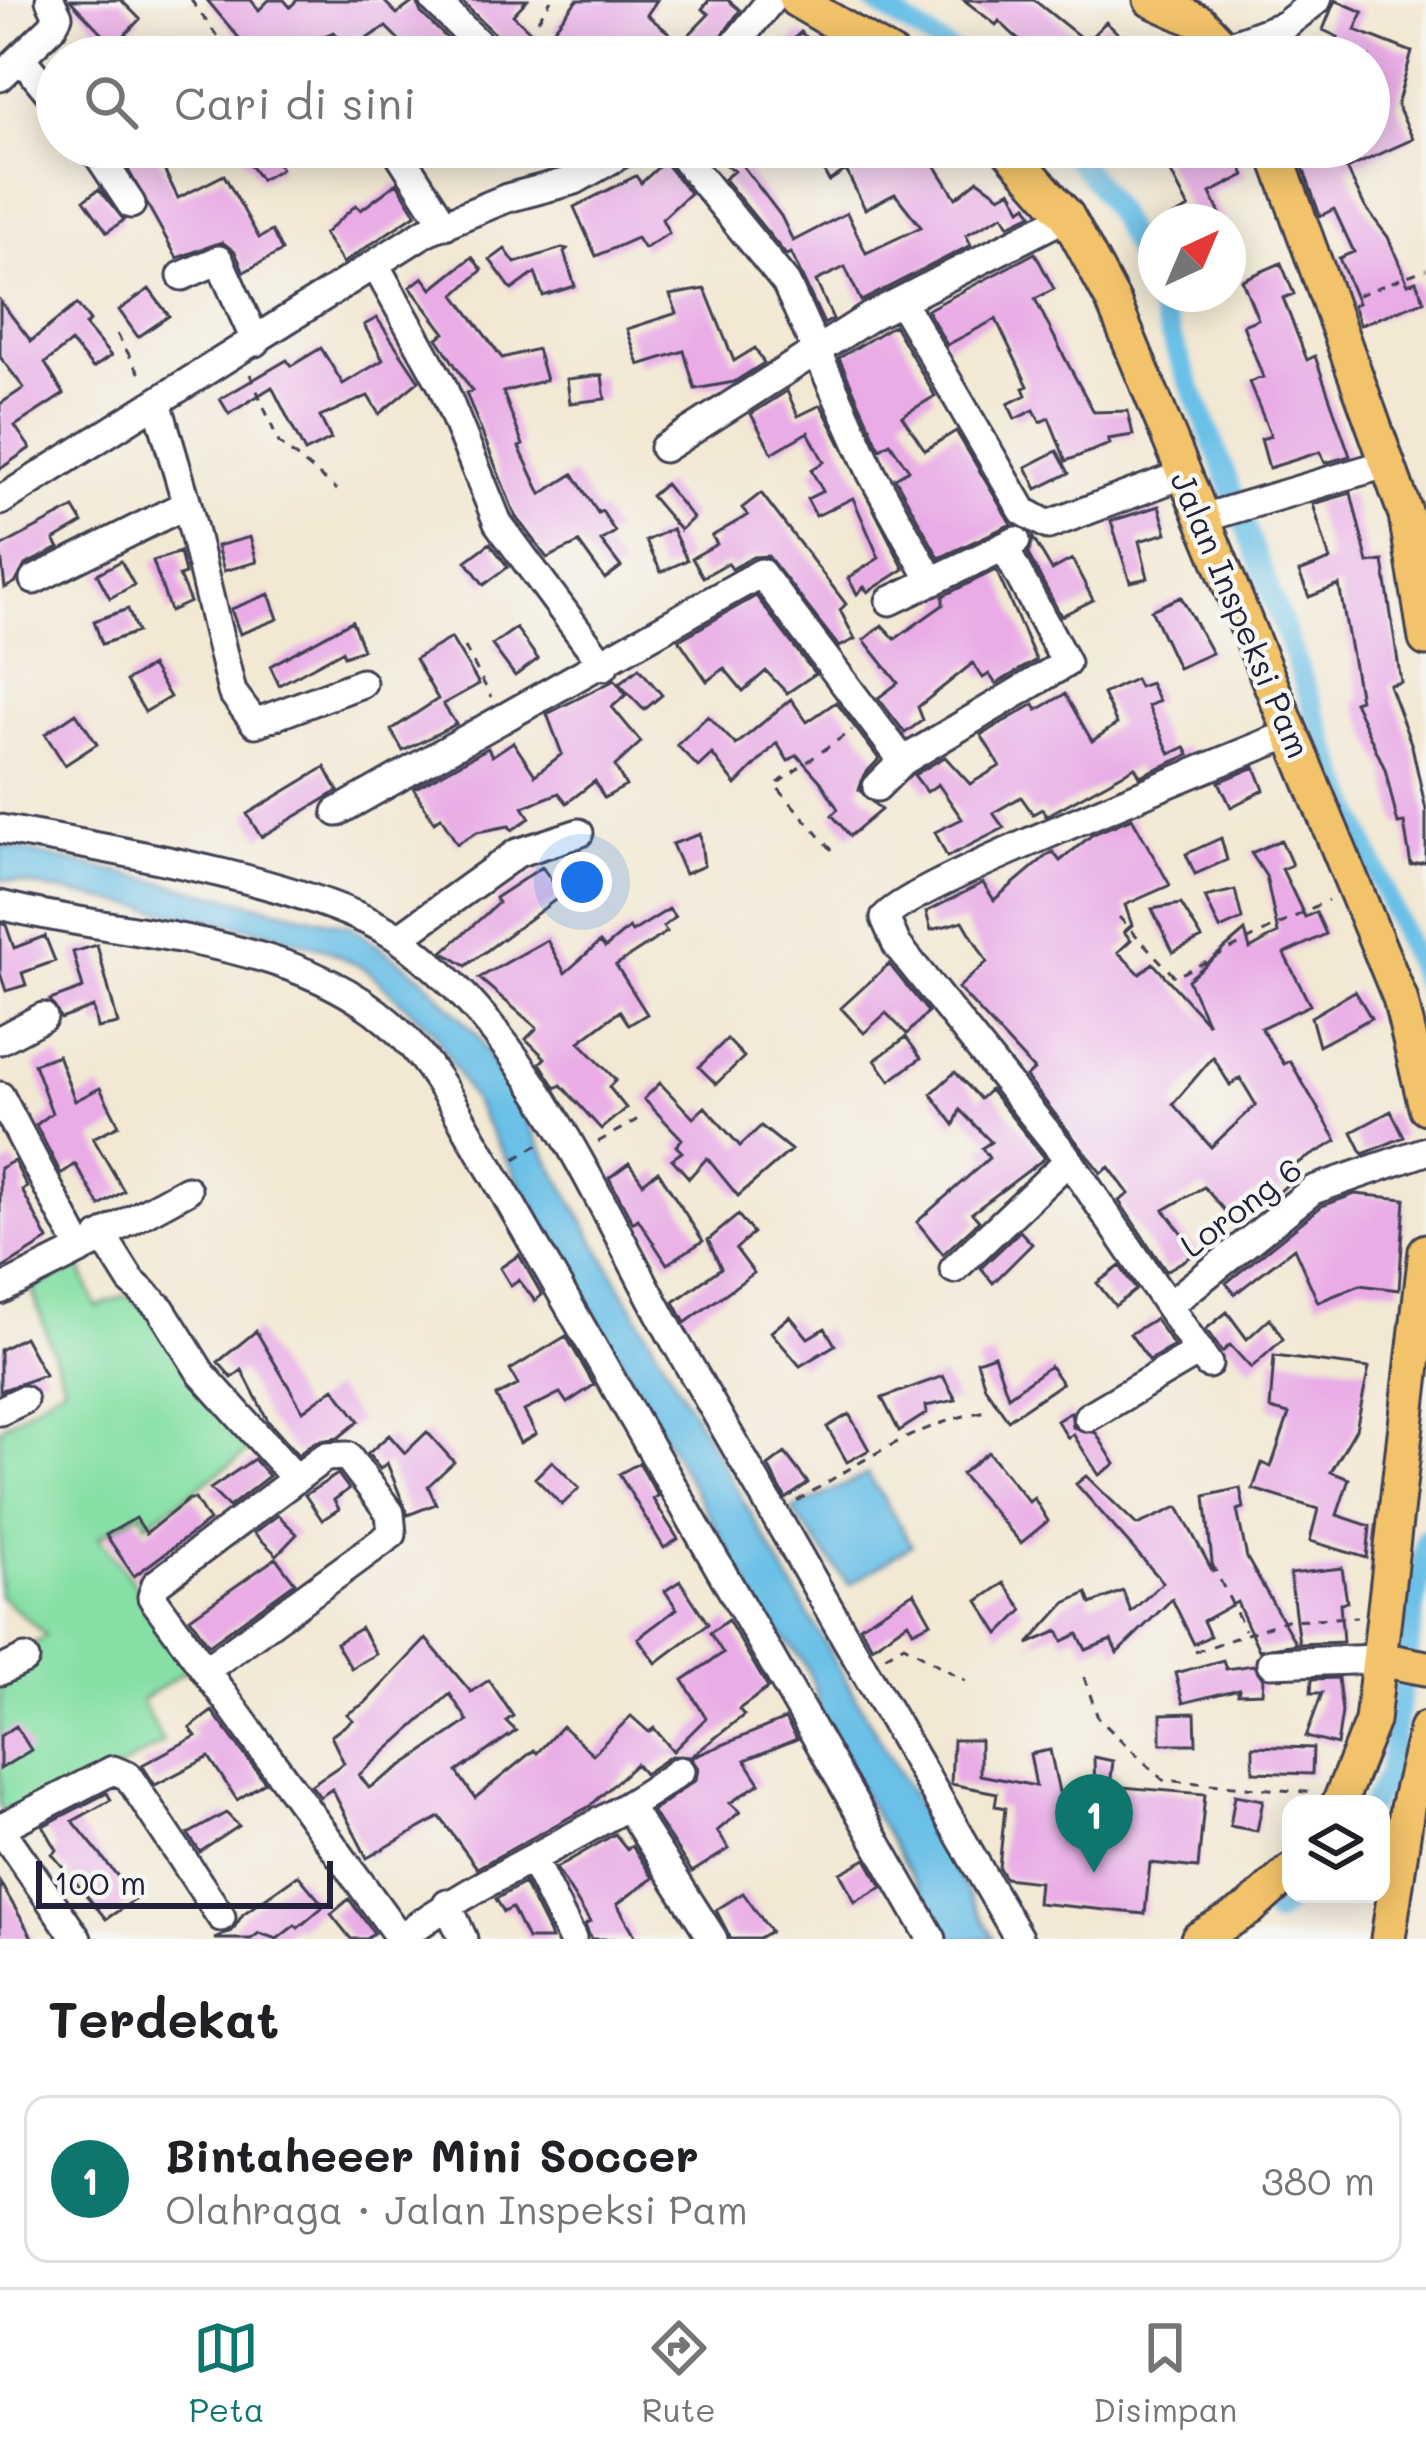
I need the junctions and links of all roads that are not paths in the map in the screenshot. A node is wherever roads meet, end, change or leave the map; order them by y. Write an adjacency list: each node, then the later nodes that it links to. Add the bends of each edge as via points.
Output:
1 (50, 0): 7 (street, via 58,16)
2 (434, 0): 8 (street)
3 (771, 0): 9 (street)
4 (796, 0): 10 (main road)
5 (1151, 0): 11 (main road)
6 (1317, 0): 12 (street)
7 (40, 36)
8 (471, 36)
9 (741, 36)
10 (858, 36)
11 (1214, 36)
12 (1263, 36)
13 (36, 40): 14 (street)
14 (10, 68): 15 (street)
15 (36, 87)
16 (107, 168): 22 (street)
17 (409, 168): 24 (street)
18 (596, 168): 24 (street)
19 (692, 168): 29 (street, via 786,283)
20 (1025, 168): 23 (main road, Jalan Inspeksi Pam)
21 (1282, 168): 32 (main road)
22 (131, 204)
23 (1067, 215): 27 (street); 33 (main road, Jalan Inspeksi Pam, via 1113,301)
24 (446, 225): 25 (street)
25 (377, 268): 28 (street); 44 (street, via 442,385 498,524)
26 (182, 276): 28 (street, via 219,260)
27 (901, 301): 29 (street); 37 (street, via 1023,511)
28 (248, 346): 30 (street)
29 (814, 355): 31 (street); 40 (street)
30 (157, 402): 34 (street); 35 (street)
31 (664, 448)
32 (1389, 463): 36 (street); 41 (main road)
33 (1182, 475): 36 (main road, Jalan Inspeksi Pam); 37 (street)
34 (0, 501)
35 (188, 504): 39 (street, via 65,551); 45 (street, via 243,712 255,722 284,716)
36 (1200, 519): 46 (main road, Jalan Inspeksi Pam)
37 (1048, 525): 38 (street)
38 (1004, 547): 40 (street); 47 (street, via 1066,663)
39 (34, 580)
40 (932, 582): 42 (street)
41 (1422, 595): 43 (main road)
42 (890, 601)
43 (1426, 639)
44 (604, 666): 47 (street, via 761,573); 49 (street)
45 (362, 683)
46 (1292, 733): 57 (main road, Jalan Inspeksi Pam, via 1400,998); 59 (street, via 970,871 885,918 897,945)
47 (903, 761): 48 (street)
48 (877, 787)
49 (337, 812)
50 (0, 829): 53 (street, via 244,882)
51 (579, 833): 53 (street, via 517,853)
52 (0, 905): 86 (street, via 268,959 346,993 404,1037 493,1173)
53 (399, 938): 87 (street, via 506,1046 576,1156)
54 (43, 1017): 55 (street)
55 (0, 1040)
56 (0, 1096): 61 (street)
57 (1426, 1107)
58 (1426, 1151): 65 (street, Lorong 6, via 1313,1190)
59 (1069, 1160): 63 (street); 65 (street)
60 (187, 1190): 61 (street)
61 (90, 1242): 64 (street); 67 (street, via 161,1310 201,1373)
62 (1426, 1250): 68 (main road)
63 (954, 1269)
64 (0, 1290)
65 (1169, 1305): 66 (street, via 1204,1358)
66 (1088, 1418)
67 (296, 1479): 71 (street, via 153,1590 157,1610); 71 (street, via 342,1453 390,1513 392,1534)
68 (1378, 1659): 69 (street); 70 (main road); 74 (main road, via 1372,1720)
69 (1271, 1664)
70 (1426, 1668)
71 (206, 1669): 82 (street)
72 (1426, 1729): 89 (main road)
73 (680, 1771): 75 (street)
74 (1344, 1795)
75 (629, 1808): 77 (street); 85 (street)
76 (0, 1828): 80 (street, via 121,1771); 81 (street)
77 (533, 1861): 79 (street); 84 (street)
78 (1282, 1878): 88 (main road)
79 (447, 1903): 82 (street); 83 (street)
80 (221, 1917)
81 (77, 1939)
82 (400, 1939)
83 (464, 1939)
84 (572, 1939)
85 (713, 1939)
86 (932, 1939)
87 (1019, 1939)
88 (1198, 1939)
89 (1388, 1939)

